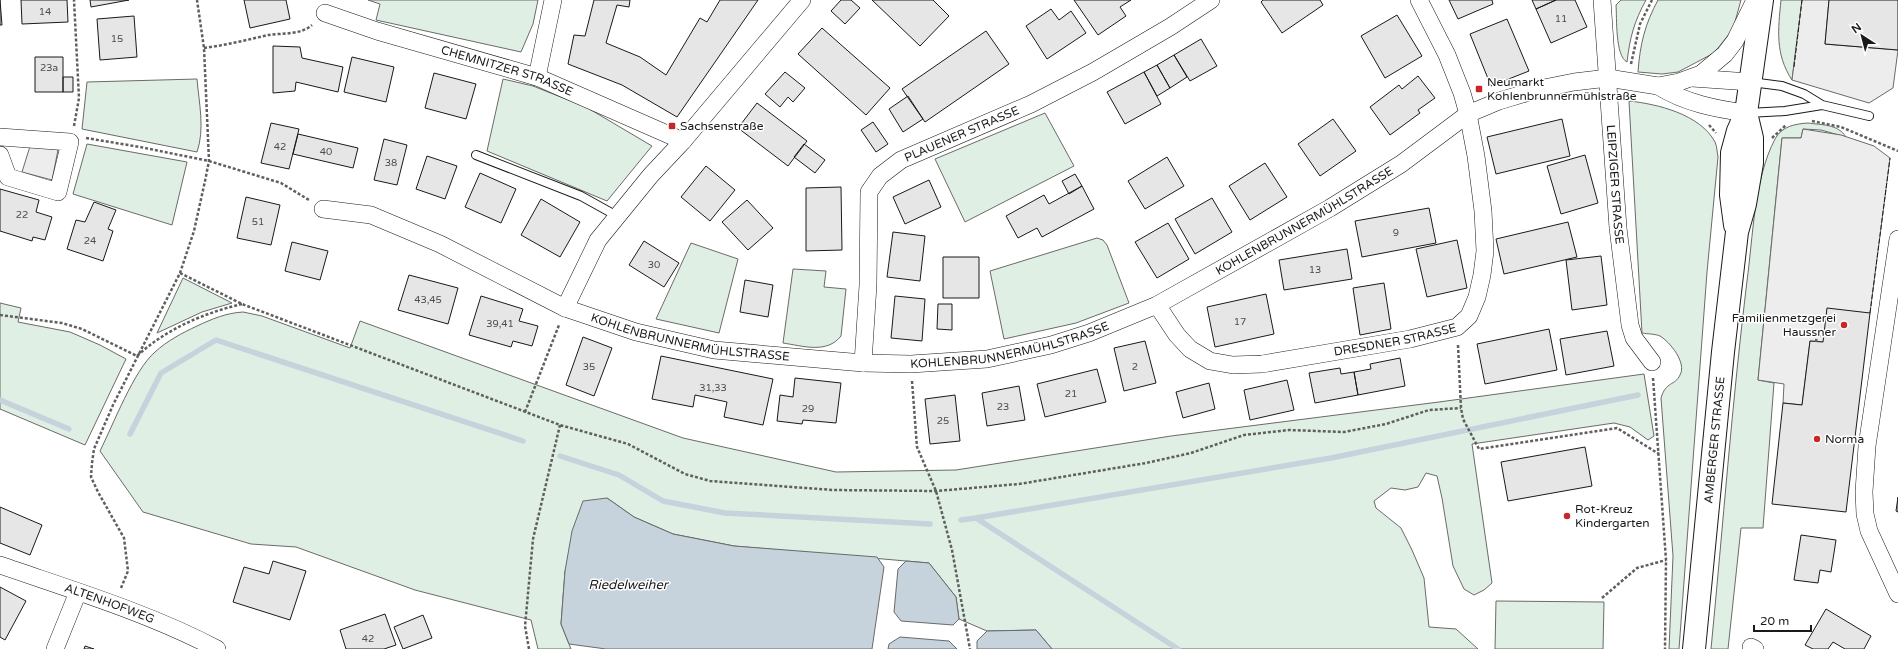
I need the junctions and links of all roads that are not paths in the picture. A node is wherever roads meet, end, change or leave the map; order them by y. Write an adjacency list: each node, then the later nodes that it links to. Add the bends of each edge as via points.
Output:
1 (553, 0): 9 (street)
2 (802, 0): 19 (street)
3 (1212, 0): 28 (street, PLAUENER STRASSE, via 1093,72 1031,104 901,160 880,176 869,192 868,285)
4 (1420, 0): 16 (street, DRESDNER STRASSE, via 1447,55)
5 (1602, 0): 10 (street, LEIPZIGER STRASSE)
6 (1755, 0): 11 (street, KOHLENBRUNNERMÜHLSTRASSE, via 1735,41 1725,54 1712,67)
7 (1762, 0): 12 (main road, AMBERGER STRASSE)
8 (325, 13): 9 (street, CHEMNITZER STRASSE, via 377,31)
9 (537, 77): 19 (street, CHEMNITZER STRASSE)
10 (1608, 78): 13 (street, KOHLENBRUNNERMÜHLSTRASSE); 16 (street, KOHLENBRUNNERMÜHLSTRASSE, via 1539,88); 27 (street, LEIPZIGER STRASSE, via 1618,228 1630,325 1634,338)
11 (1691, 78): 12 (street, KOHLENBRUNNERMÜHLSTRASSE); 13 (street, KOHLENBRUNNERMÜHLSTRASSE)
12 (1750, 82): 14 (lane, KOHLENBRUNNERMÜHLSTRASSE, via 1792,89); 15 (main road, AMBERGER STRASSE)
13 (1658, 86): 15 (street, KOHLENBRUNNERMÜHLSTRASSE, via 1711,108)
14 (1822, 105): 15 (lane, KOHLENBRUNNERMÜHLSTRASSE, via 1786,111); 17 (lane, KOHLENBRUNNERMÜHLSTRASSE)
15 (1746, 113): 34 (main road, AMBERGER STRASSE, via 1732,153 1731,195 1736,232)
16 (1468, 114): 25 (street, KOHLENBRUNNERMÜHLSTRASSE, via 1401,164 1330,208); 25 (street, DRESDNER STRASSE, via 1483,211 1485,251 1477,297 1469,316 1457,327 1394,341 1262,364 1233,365 1210,361 1190,349)
17 (1869, 116)
18 (0, 137): 20 (street, via 71,139 58,192 8,177)
19 (683, 141): 23 (street)
20 (0, 155)
21 (476, 155): 23 (lane, via 581,196)
22 (323, 209): 26 (street, KOHLENBRUNNERMÜHLSTRASSE, via 371,216 440,244)
23 (617, 216): 26 (street, via 598,240)
24 (1898, 239): 31 (street, via 1867,446 1864,492 1869,531)
25 (1157, 305): 28 (street, KOHLENBRUNNERMÜHLSTRASSE, via 1089,333 1051,345 987,359 911,364)
26 (565, 308): 28 (street, KOHLENBRUNNERMÜHLSTRASSE, via 636,332 714,350)
27 (1652, 362)
28 (863, 363)
29 (0, 565): 30 (street, ALTENHOFWEG)
30 (78, 592): 32 (street); 33 (street, ALTENHOFWEG)
31 (1898, 594)
32 (55, 649)
33 (217, 649)
34 (1694, 649)

